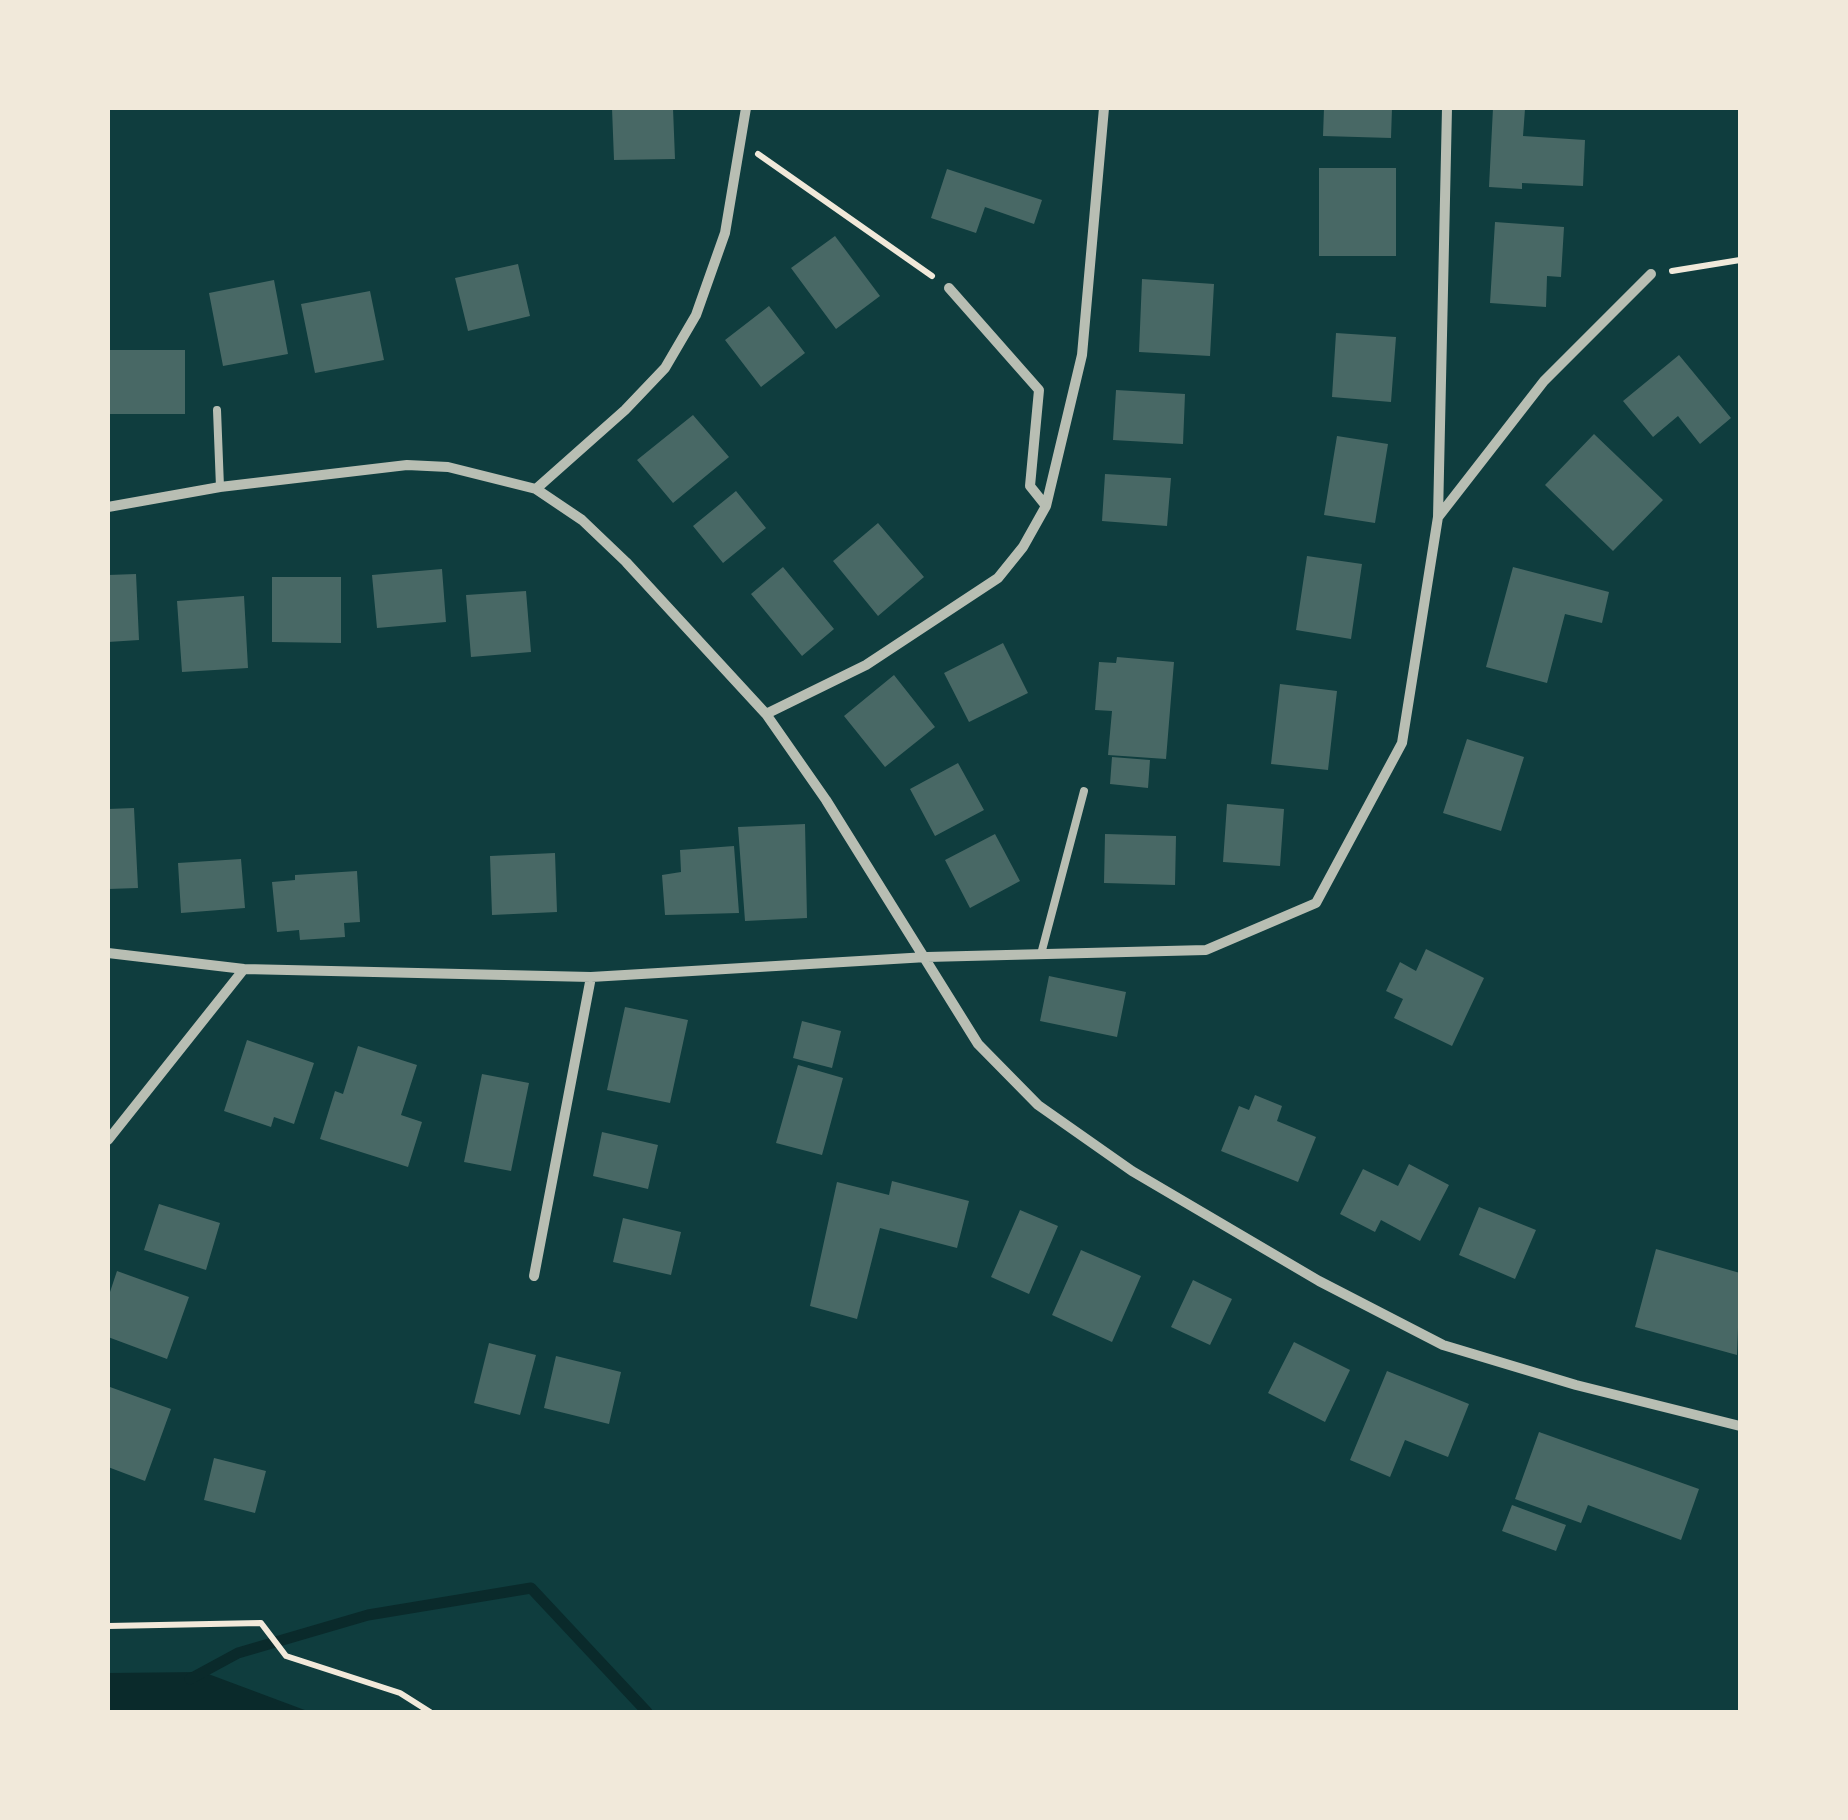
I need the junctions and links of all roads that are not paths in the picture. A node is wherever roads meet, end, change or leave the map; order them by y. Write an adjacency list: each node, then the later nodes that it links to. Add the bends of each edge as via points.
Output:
1 (746, 108): 8 (street, via 726,233 696,315 673,355 625,410)
2 (1104, 108): 9 (street, via 1082,355)
3 (1447, 108): 11 (street)
4 (1651, 274): 11 (street, via 1544,381)
5 (949, 288): 9 (street, via 1038,390 1030,486)
6 (217, 410): 7 (lane)
7 (220, 487): 8 (street, via 407,465 448,467); 10 (street)
8 (536, 489): 12 (street, via 626,562)
9 (1046, 506): 12 (street, via 998,578 866,665)
10 (108, 508)
11 (1438, 517): 15 (street, via 1402,743 1316,902 1206,950)
12 (766, 714): 16 (street)
13 (1084, 792): 15 (lane)
14 (108, 953): 17 (street)
15 (1041, 954): 16 (street)
16 (926, 956): 18 (street); 21 (street, via 978,1044 1038,1105 1132,1171 1320,1282 1443,1345)
17 (244, 969): 18 (street); 19 (street)
18 (591, 977): 20 (street)
19 (108, 1140)
20 (534, 1276)
21 (1740, 1426)

